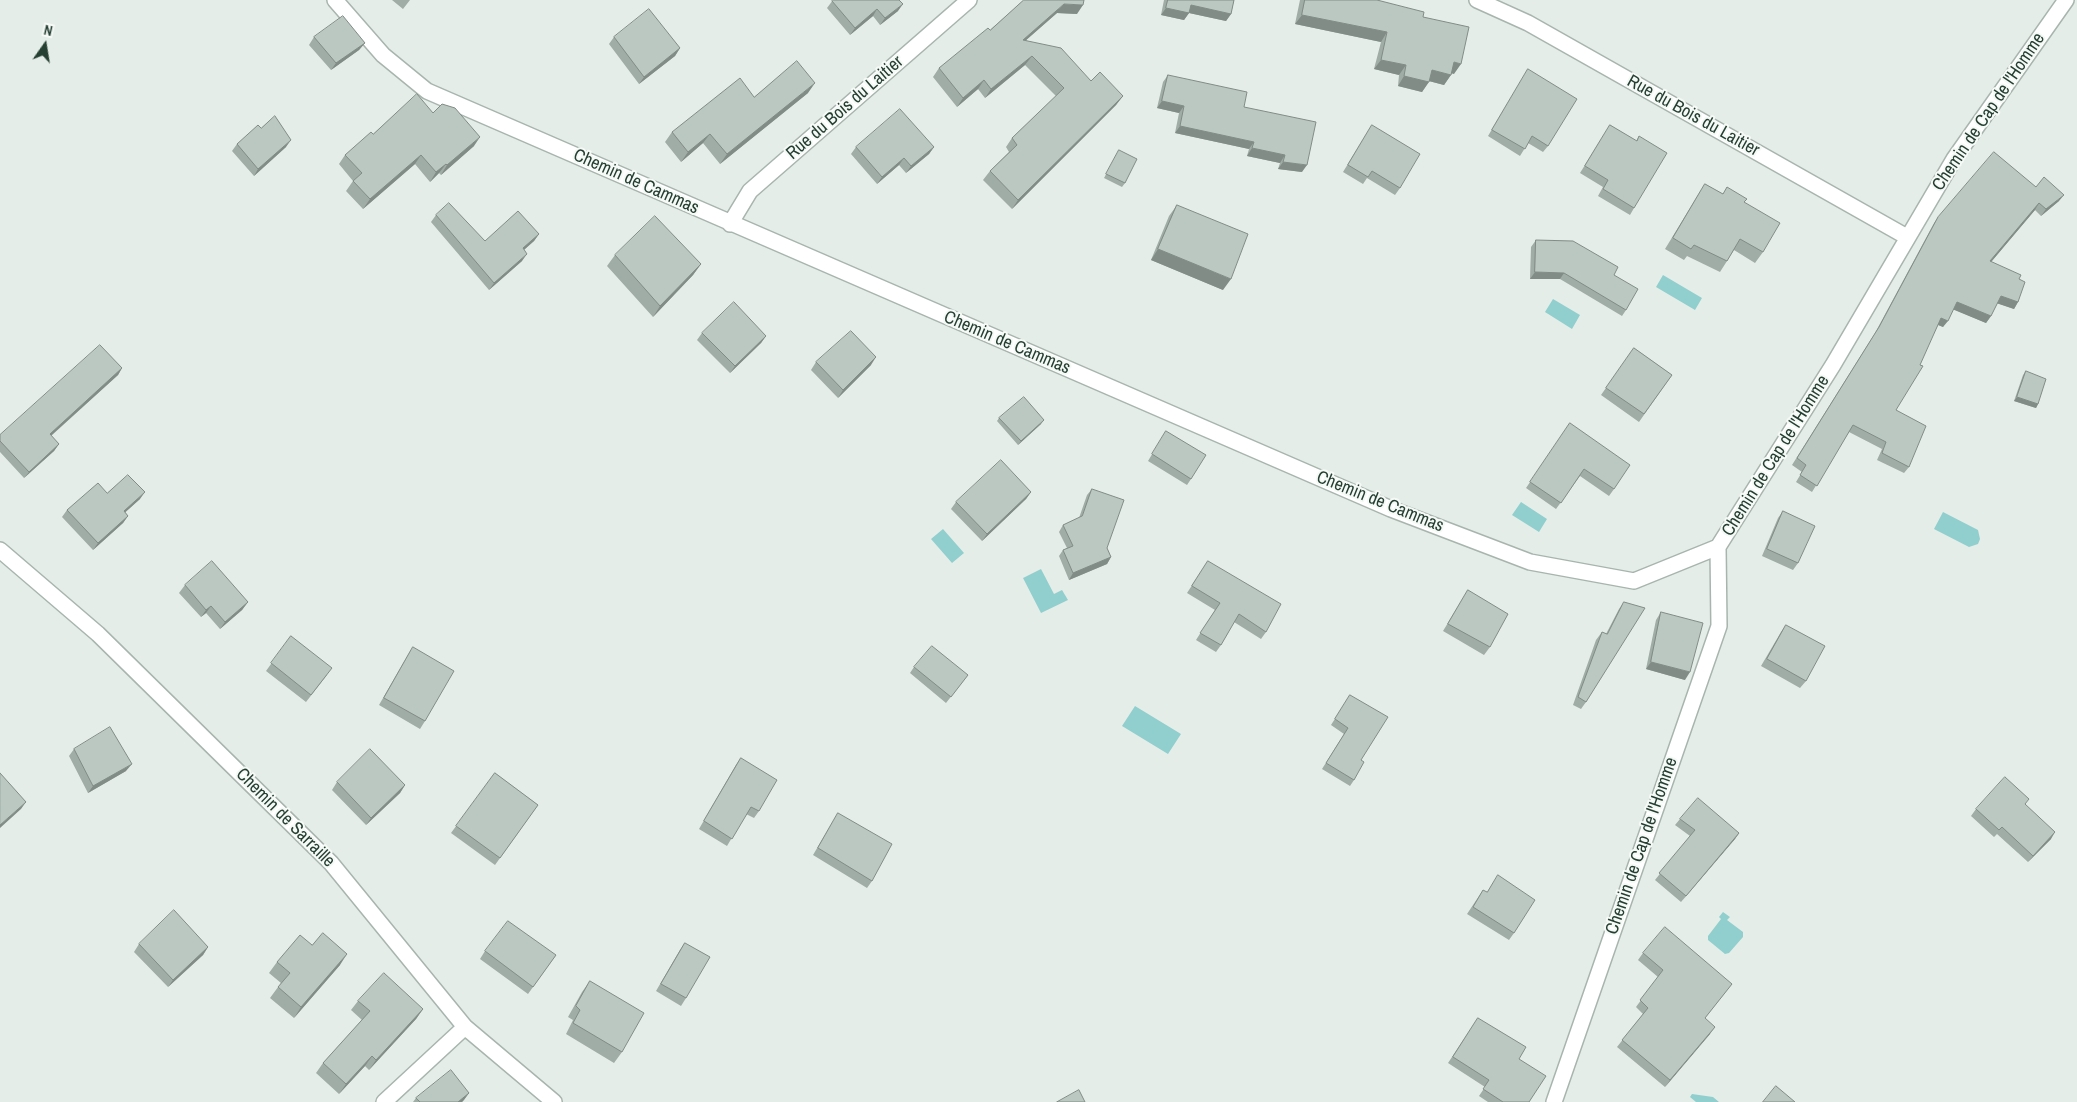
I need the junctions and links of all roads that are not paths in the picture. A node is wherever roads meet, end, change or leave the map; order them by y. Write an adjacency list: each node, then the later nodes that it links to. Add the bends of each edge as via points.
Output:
1 (335, 0): 5 (street, Chemin de Cammas, via 383,54 427,91)
2 (968, 0): 5 (street, Rue du Bois du Laitier, via 750,191)
3 (1477, 0): 6 (street, Rue du Bois du Laitier, via 1528,23)
4 (2066, 0): 6 (street, Chemin de Cap de l'Homme, via 1954,159)
5 (730, 224): 7 (street, Chemin de Cammas, via 1391,509 1530,562 1634,581)
6 (1907, 237): 7 (street, Chemin de Cap de l'Homme, via 1833,365)
7 (1718, 547): 12 (street, Chemin de Cap de l'Homme, via 1719,626)
8 (0, 550): 9 (street, Chemin de Sarraille, via 98,634 331,863)
9 (465, 1027): 10 (street); 11 (street, Chemin de Sarraille)
10 (384, 1102)
11 (554, 1102)
12 (1554, 1102)

